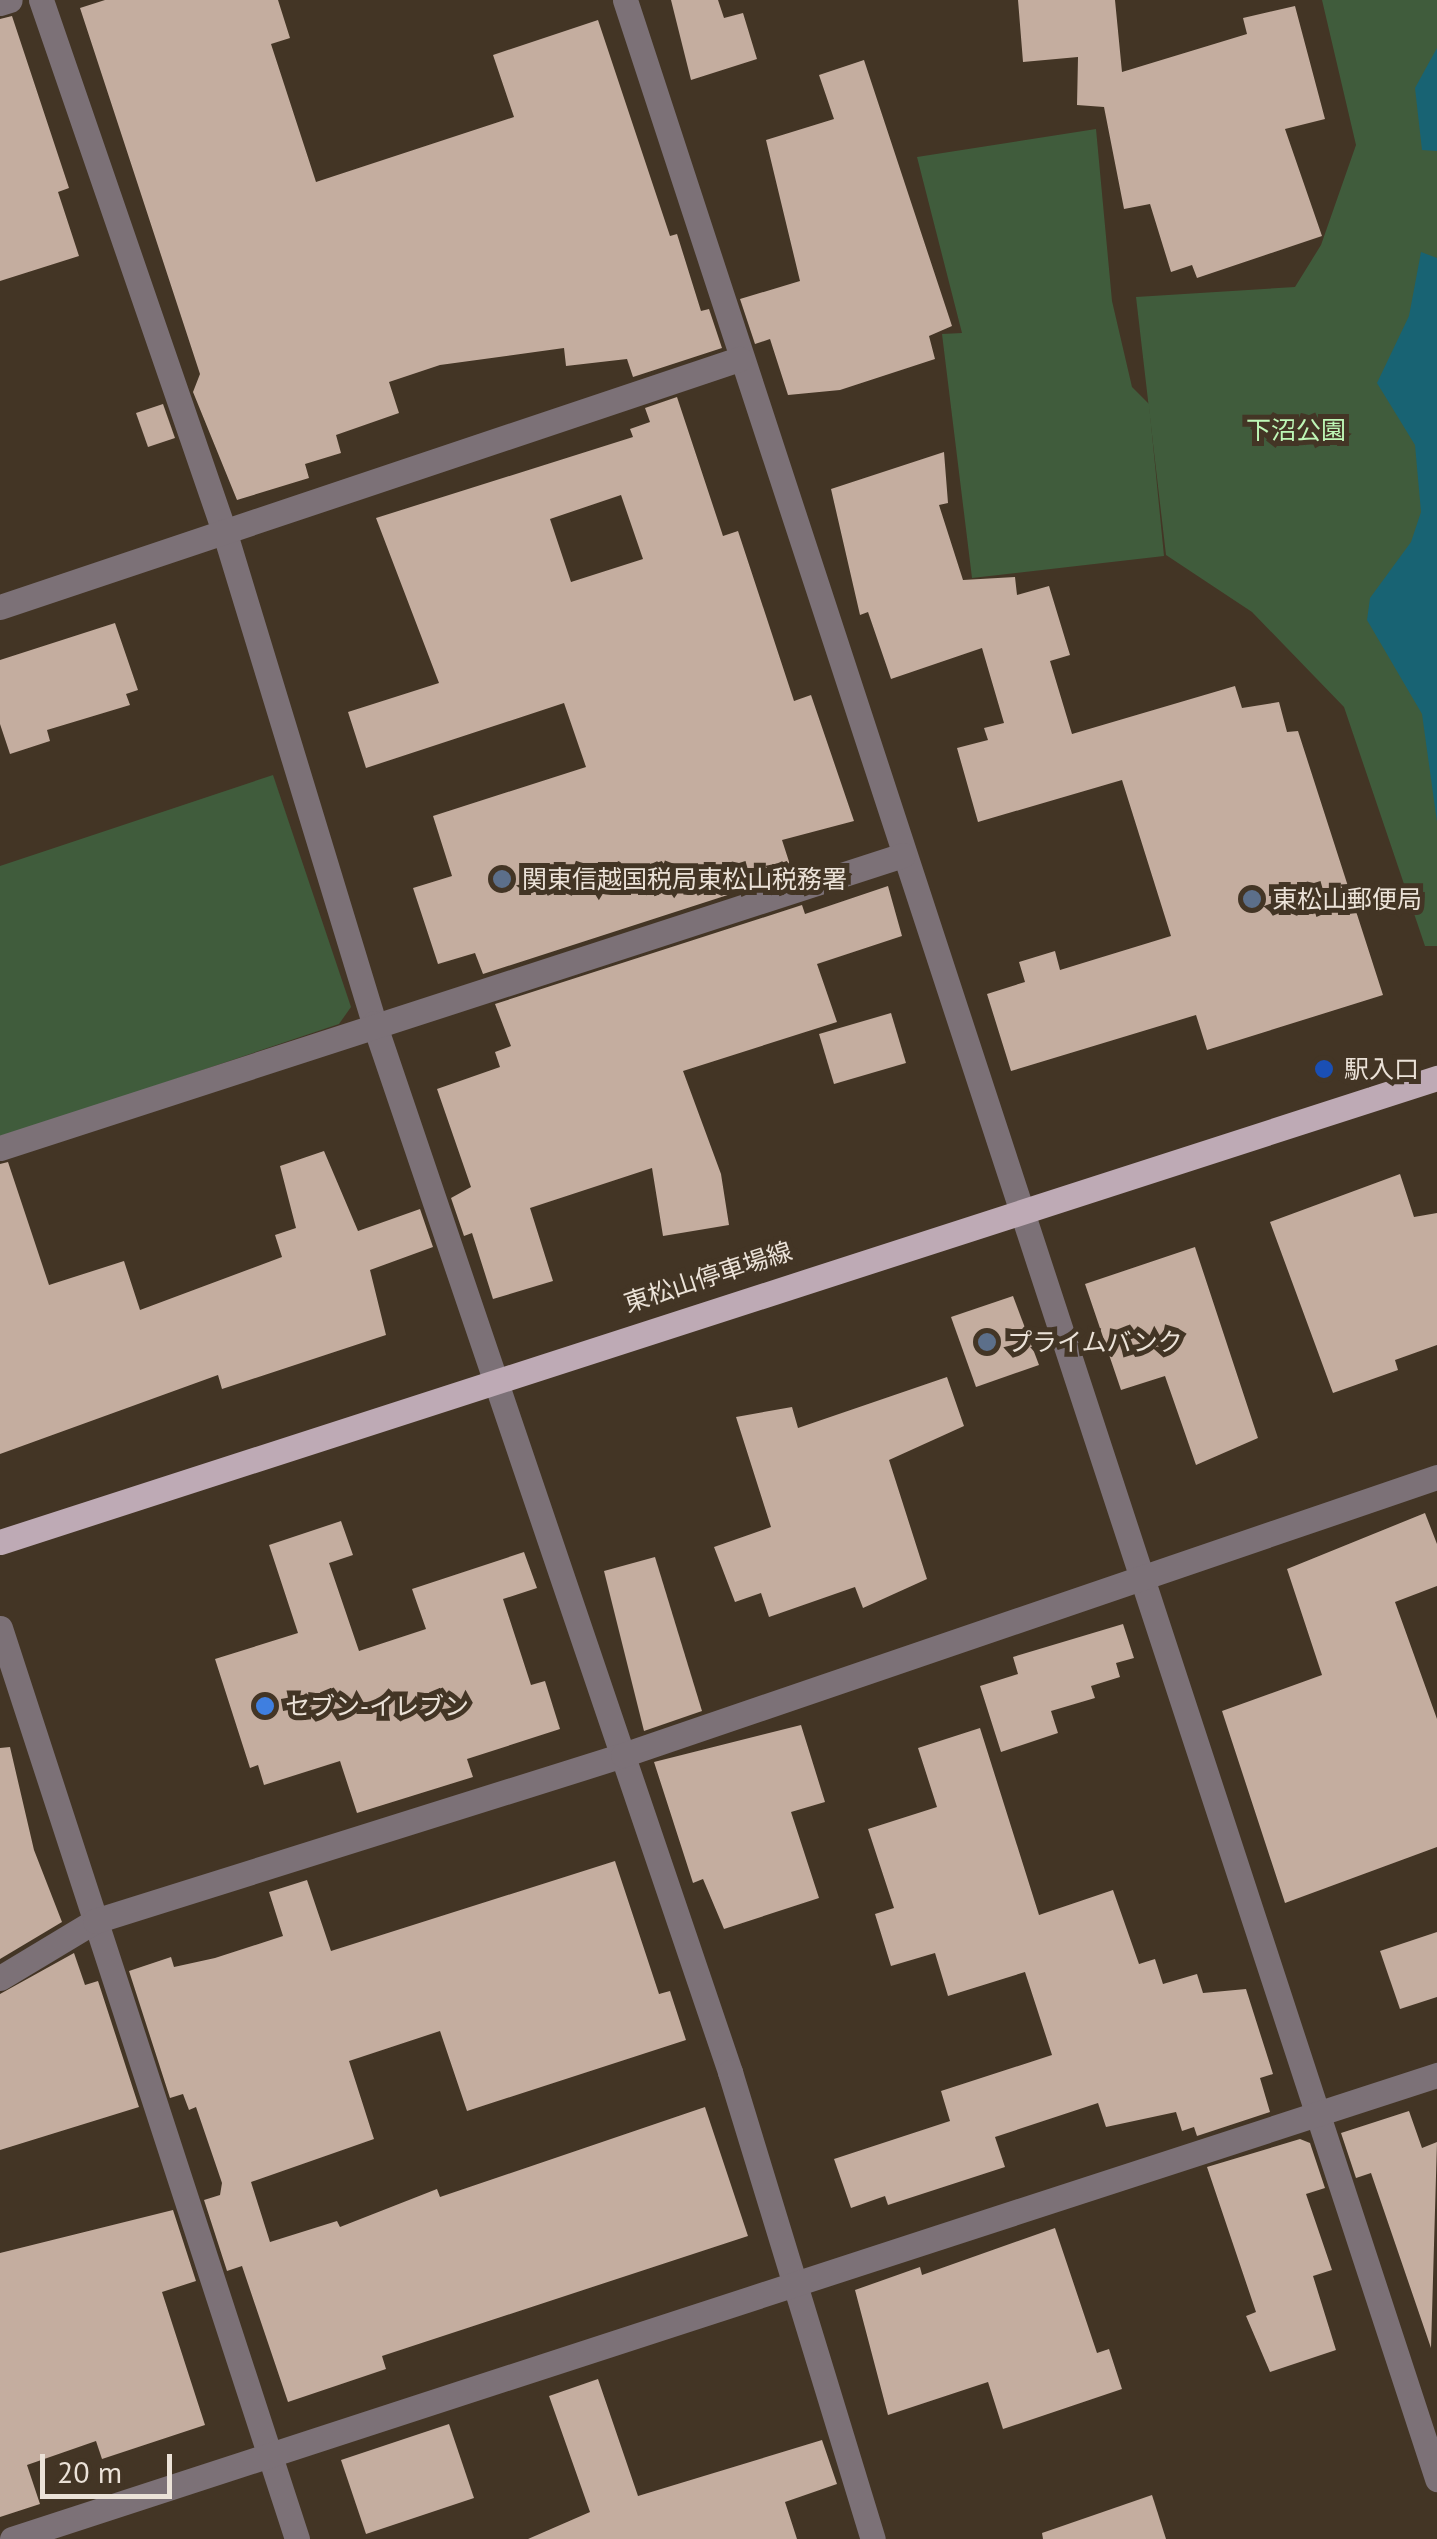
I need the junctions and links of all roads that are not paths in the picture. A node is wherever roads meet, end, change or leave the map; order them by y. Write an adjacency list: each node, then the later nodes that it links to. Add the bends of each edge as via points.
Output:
1 (10, 0): 4 (street)
2 (41, 0): 6 (street)
3 (625, 0): 5 (street)
4 (0, 3)
5 (739, 360): 6 (street); 8 (street)
6 (226, 537): 7 (street); 9 (street)
7 (0, 608)
8 (903, 855): 9 (street); 12 (street)
9 (374, 1024): 11 (street); 13 (street)
10 (1437, 1078): 12 (main road, 東松山停車場線)
11 (0, 1148)
12 (1020, 1207): 13 (main road, 東松山停車場線); 16 (street)
13 (500, 1379): 15 (main road, 東松山停車場線); 18 (street)
14 (1437, 1476): 16 (street)
15 (0, 1542)
16 (1141, 1575): 18 (street); 22 (street)
17 (0, 1628): 19 (street)
18 (624, 1755): 19 (street); 23 (street)
19 (95, 1920): 20 (street); 24 (street)
20 (0, 1978)
21 (1437, 2075): 22 (street)
22 (1315, 2114): 23 (street); 25 (street)
23 (790, 2282): 24 (street); 28 (street)
24 (272, 2458): 26 (street); 27 (street)
25 (1437, 2479)
26 (12, 2539)
27 (298, 2539)
28 (874, 2539)

